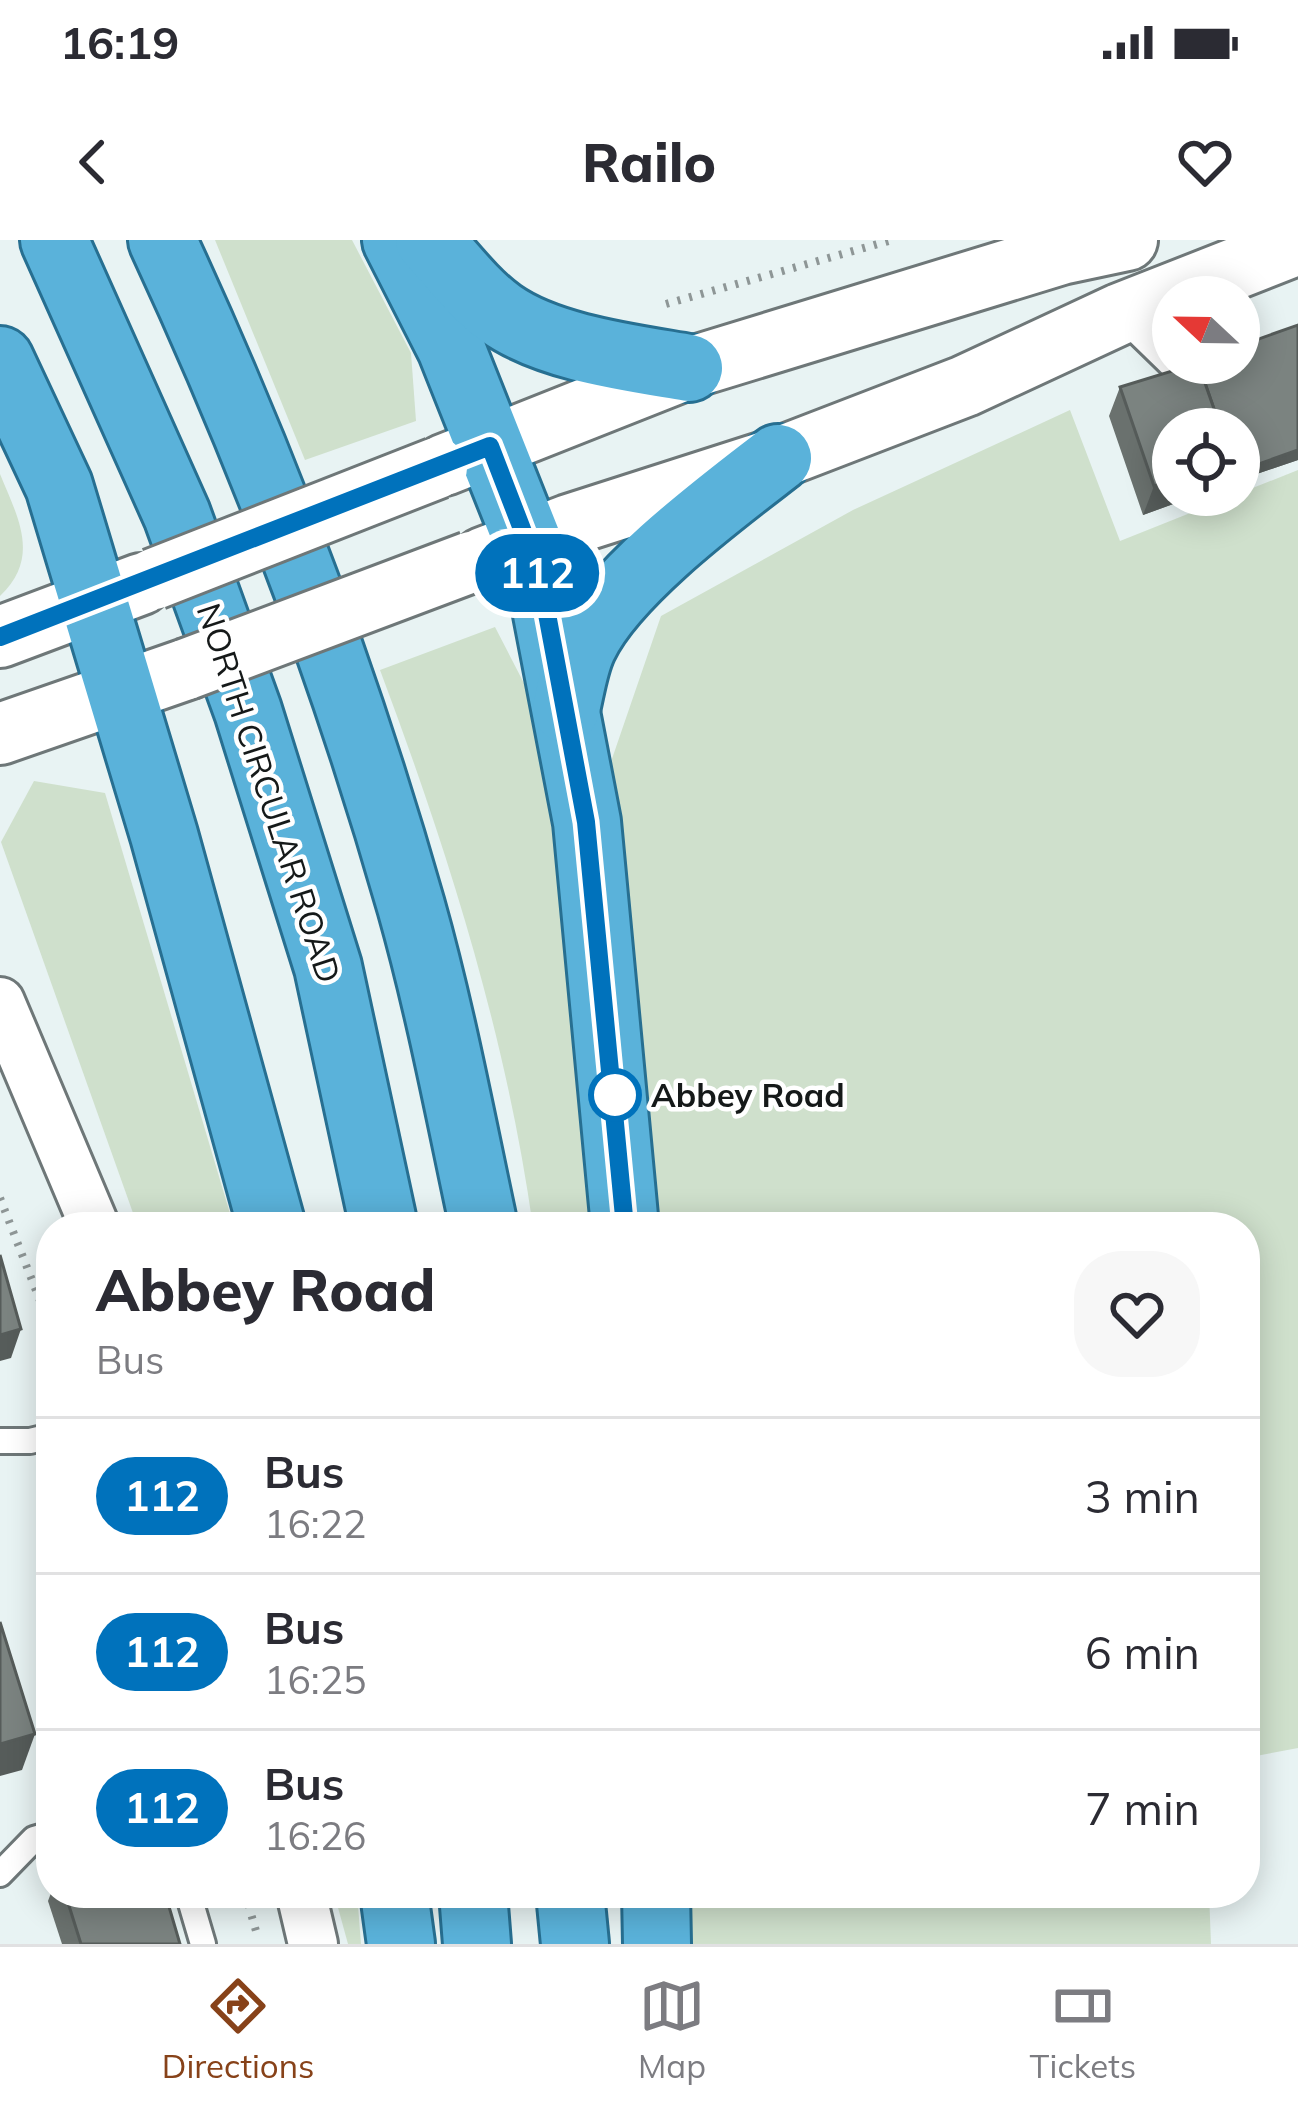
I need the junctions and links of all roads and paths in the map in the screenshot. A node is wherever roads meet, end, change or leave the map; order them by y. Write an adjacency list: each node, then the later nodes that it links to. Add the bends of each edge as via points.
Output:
1 (54, 240): 25 (highway, NORTH CIRCULAR ROAD, via 177,515 248,711 328,967)
2 (162, 240): 26 (highway, via 266,478 378,799 412,910)
3 (397, 240): 13 (highway, via 451,348)
4 (429, 240): 12 (highway, via 518,323)
5 (892, 240): 8 (path)
6 (1127, 240): 12 (street)
7 (1298, 244): 9 (street)
8 (654, 308)
9 (1120, 314): 10 (lane); 14 (street)
10 (1152, 346)
11 (0, 360): 16 (highway, via 59,486)
12 (689, 368): 13 (street)
13 (463, 457): 15 (highway); 16 (street, bridge)
14 (778, 458): 15 (street); 19 (highway, via 629,585 585,641)
15 (499, 552): 18 (street, bridge); 19 (highway, via 544,598)
16 (94, 603): 17 (street); 18 (highway)
17 (0, 637)
18 (122, 692): 20 (street); 24 (highway)
19 (566, 709): 27 (highway, via 586,822)
20 (0, 734)
21 (0, 1002): 23 (street)
22 (0, 1198): 28 (path)
23 (89, 1212)
24 (268, 1212)
25 (381, 1212)
26 (481, 1212)
27 (624, 1212)
28 (36, 1290)
29 (36, 1437): 30 (lane)
30 (0, 1441)
31 (36, 1842): 32 (lane)
32 (0, 1874)
33 (192, 1908): 40 (lane)
34 (249, 1908): 41 (path)
35 (305, 1908): 42 (street)
36 (396, 1908): 43 (highway)
37 (474, 1908): 44 (highway)
38 (571, 1908): 45 (highway)
39 (656, 1908): 46 (highway)
40 (203, 1944)
41 (259, 1944)
42 (313, 1944)
43 (401, 1944)
44 (478, 1944)
45 (575, 1944)
46 (657, 1944)

